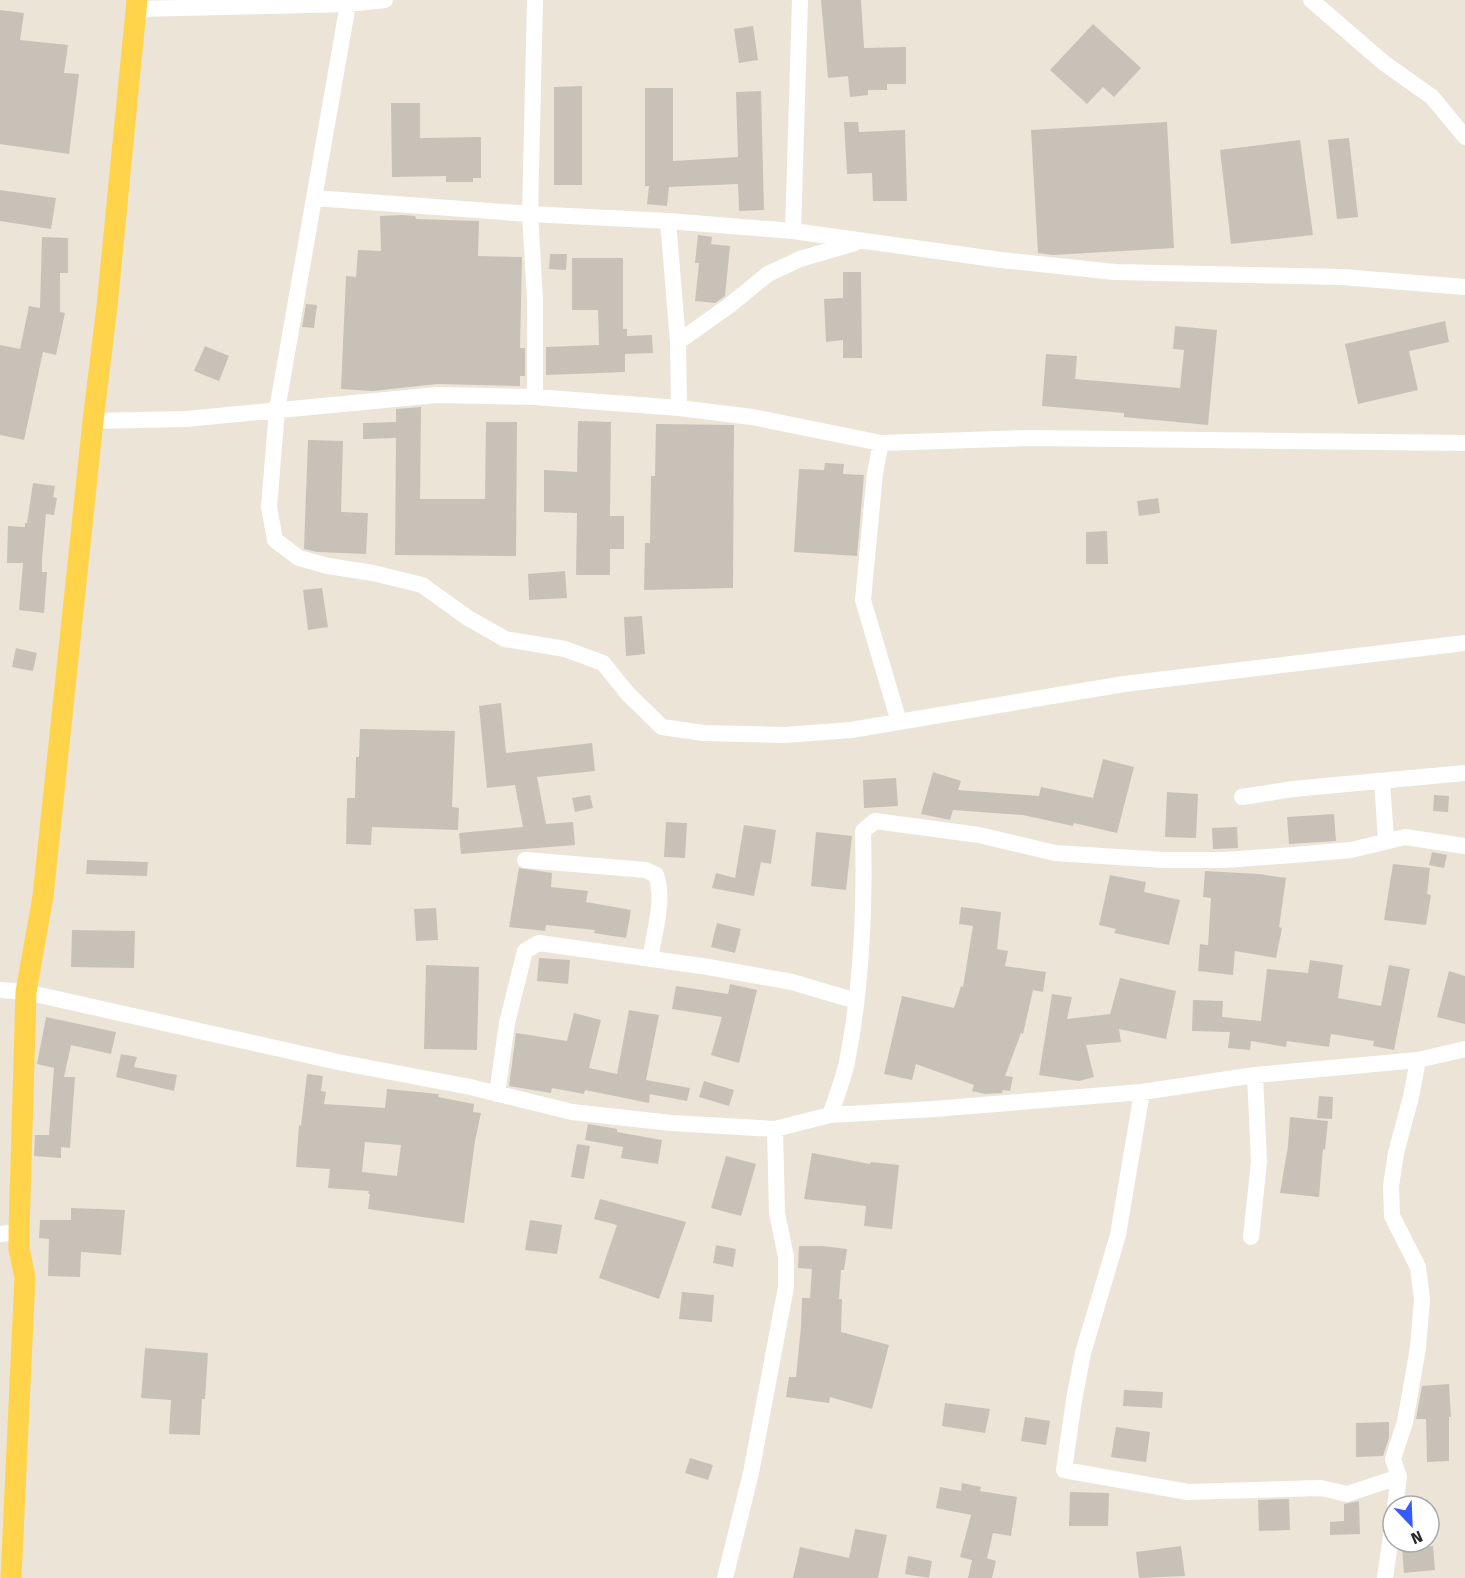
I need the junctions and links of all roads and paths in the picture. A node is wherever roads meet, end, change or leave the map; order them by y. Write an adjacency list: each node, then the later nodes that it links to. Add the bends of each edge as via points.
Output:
1 (386, 0): 6 (street)
2 (535, 0): 9 (street)
3 (800, 0): 11 (street)
4 (1311, 0): 7 (street, via 1384,63 1432,97)
5 (136, 4): 6 (street); 18 (main road)
6 (348, 4): 8 (street)
7 (1465, 137)
8 (314, 198): 9 (street); 17 (street)
9 (530, 214): 10 (street); 15 (street)
10 (668, 221): 11 (street); 14 (street)
11 (793, 231): 12 (street)
12 (865, 240): 13 (street, via 1114,272 1342,277); 14 (street, via 783,265)
13 (1465, 287)
14 (678, 342): 16 (street)
15 (535, 397): 16 (street); 17 (street, via 437,395)
16 (679, 408): 19 (street, via 752,417)
17 (277, 410): 18 (street, via 186,419); 22 (street, via 269,507 274,540 299,558 422,585 505,639 565,649 603,663 662,727 704,734 784,735)
18 (93, 421): 31 (main road, via 43,896)
19 (881, 443): 20 (street, via 1029,438); 22 (street, via 863,600)
20 (1465, 444)
21 (1465, 643): 22 (street, via 1124,684)
22 (899, 722)
23 (1465, 773): 24 (street)
24 (1382, 781): 25 (street); 26 (street)
25 (1242, 797)
26 (1386, 840): 27 (street, via 1405,837); 32 (street, via 1351,850 1225,860 1164,860 1055,853 979,835 874,821 864,831 865,901)
27 (1465, 846)
28 (525, 860): 29 (street, via 646,870 656,875 660,885)
29 (650, 959): 32 (street, via 792,982); 37 (street, via 539,944 525,951 507,1023)
30 (0, 990): 31 (street)
31 (26, 992): 37 (street); 41 (main road)
32 (856, 1001): 38 (street, via 846,1064)
33 (1465, 1049): 34 (street)
34 (1418, 1060): 35 (street); 42 (street, via 1391,1186 1392,1216 1418,1267 1422,1299 1405,1422 1393,1459)
35 (1254, 1075): 36 (street); 40 (street, via 1259,1162)
36 (1142, 1092): 38 (street); 42 (street, via 1118,1235 1083,1353 1064,1470 1188,1492 1320,1488 1347,1494)
37 (497, 1094): 39 (street, via 572,1112)
38 (830, 1115): 39 (street)
39 (776, 1129): 47 (street, via 777,1213 786,1257 786,1287 753,1463)
40 (1251, 1237)
41 (13, 1238): 44 (main road); 46 (main road, via 25,1277)
42 (1399, 1477): 43 (street)
43 (1397, 1494)
44 (0, 1508)
45 (1388, 1554): 48 (street)
46 (11, 1578)
47 (724, 1578)
48 (1385, 1578)

